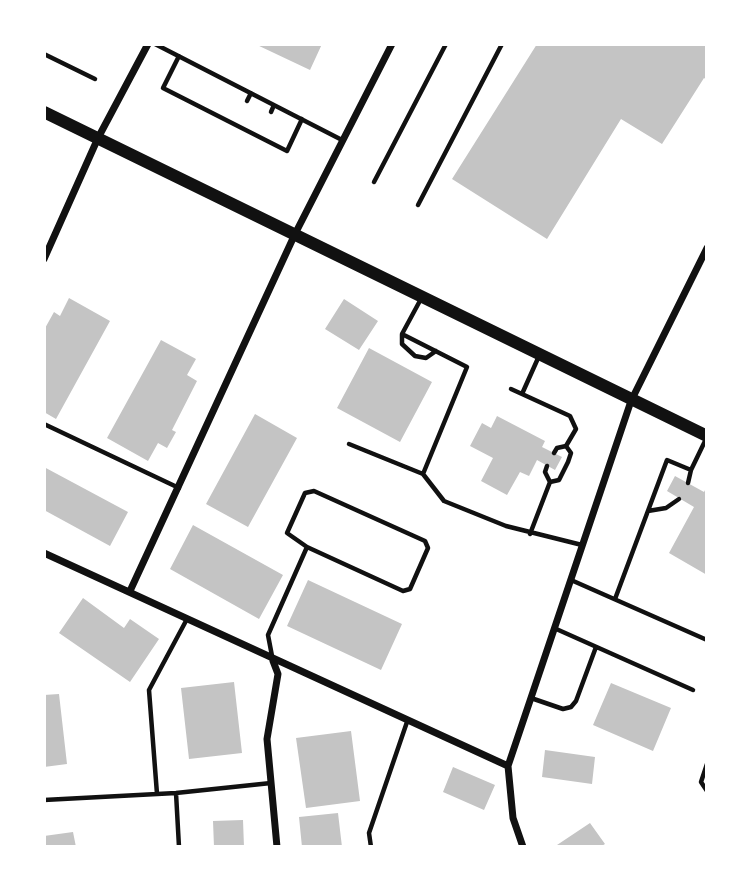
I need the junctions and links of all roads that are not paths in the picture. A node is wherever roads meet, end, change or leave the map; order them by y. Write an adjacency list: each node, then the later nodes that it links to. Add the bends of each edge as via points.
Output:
1 (149, 44): 19 (street)
2 (155, 44): 7 (lane)
3 (391, 44): 20 (street)
4 (446, 44): 21 (lane)
5 (502, 44): 22 (lane)
6 (44, 54): 8 (lane)
7 (179, 56): 9 (lane); 16 (lane, via 163,88)
8 (95, 79)
9 (251, 93): 10 (lane); 11 (lane)
10 (247, 101)
11 (274, 105): 12 (lane); 15 (lane)
12 (271, 112)
13 (44, 113): 19 (main road)
14 (239, 117): 16 (lane)
15 (302, 119): 18 (lane, via 287,151); 20 (lane)
16 (236, 125): 18 (lane)
17 (262, 129): 18 (lane)
18 (259, 137)
19 (98, 138): 23 (main road); 25 (street)
20 (342, 140): 23 (street)
21 (374, 182)
22 (418, 205)
23 (295, 234): 26 (main road); 43 (street)
24 (707, 248): 32 (street)
25 (44, 259)
26 (422, 297): 27 (lane); 29 (main road)
27 (402, 334): 28 (lane); 28 (lane, via 402,344 415,356 426,358)
28 (436, 351): 40 (lane, via 467,367)
29 (540, 355): 31 (lane); 32 (main road)
30 (511, 389): 31 (lane)
31 (522, 394): 36 (lane, via 570,416 576,429)
32 (631, 401): 34 (main road); 47 (street)
33 (44, 424): 43 (lane)
34 (707, 436): 39 (lane)
35 (349, 444): 40 (lane)
36 (566, 446): 37 (lane); 41 (lane, via 568,462 559,480)
37 (554, 453)
38 (547, 466): 41 (lane)
39 (691, 470): 42 (lane); 45 (lane, via 667,460)
40 (423, 474): 46 (lane, via 444,501)
41 (550, 482): 46 (lane)
42 (688, 483)
43 (179, 489): 51 (street)
44 (680, 499): 45 (lane, via 666,508)
45 (648, 511): 52 (lane)
46 (530, 534): 47 (lane)
47 (582, 545): 50 (street)
48 (307, 547): 48 (lane, via 402,592 410,589 428,548 425,541 314,491 305,493 287,533); 57 (lane, via 268,635)
49 (44, 553): 51 (street)
50 (571, 580): 52 (lane); 54 (street)
51 (130, 591): 53 (street)
52 (615, 599): 55 (lane)
53 (187, 619): 57 (street); 66 (lane, via 149,690)
54 (554, 628): 56 (lane); 59 (street)
55 (707, 640)
56 (596, 647): 58 (lane); 59 (lane, via 571,707)
57 (273, 661): 60 (street); 63 (street, via 278,674 267,739)
58 (693, 690)
59 (531, 698): 62 (street)
60 (407, 722): 62 (street); 70 (lane, via 369,833)
61 (707, 764): 64 (lane, via 701,782)
62 (508, 766): 71 (street, via 513,818)
63 (271, 783): 65 (lane); 69 (street)
64 (707, 791)
65 (176, 793): 66 (lane); 68 (lane)
66 (158, 794): 67 (lane)
67 (44, 800)
68 (179, 847)
69 (277, 847)
70 (371, 847)
71 (523, 847)

